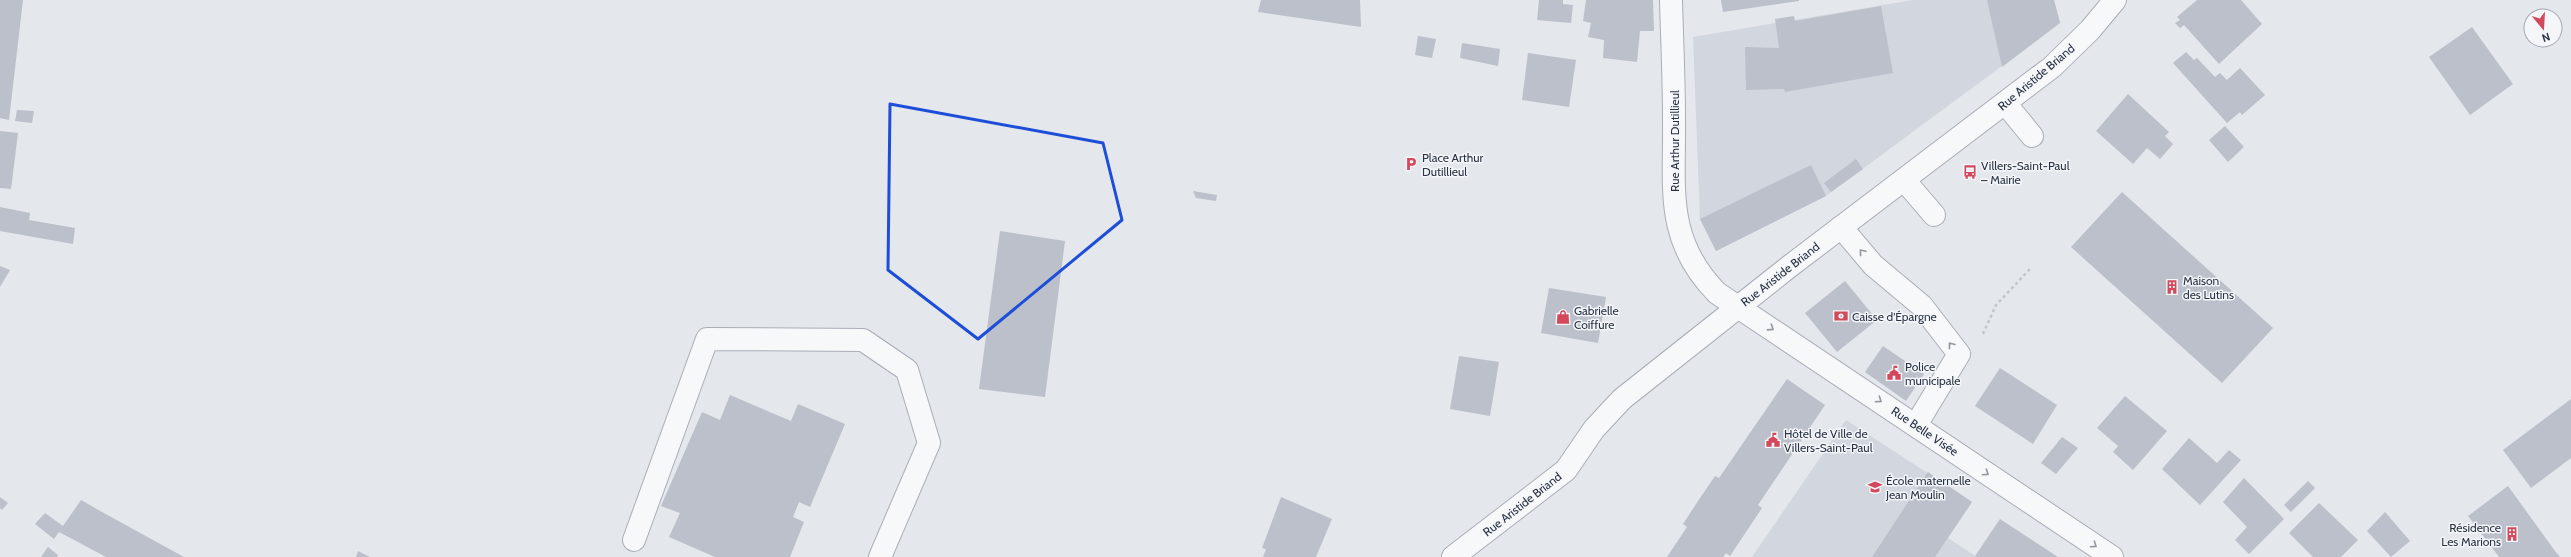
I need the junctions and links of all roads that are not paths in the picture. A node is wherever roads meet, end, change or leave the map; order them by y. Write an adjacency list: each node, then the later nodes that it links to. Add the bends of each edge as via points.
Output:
1 (1671, 0): 8 (street, Rue Arthur Dutillieul, via 1674,136 1672,177 1680,232 1687,251 1705,281 1717,293)
2 (2115, 0): 3 (street, Rue Aristide Briand, via 2090,30 2052,67)
3 (2005, 104): 4 (street); 5 (street, Rue Aristide Briand)
4 (2032, 136)
5 (1904, 180): 6 (street); 7 (street, Rue Aristide Briand)
6 (1934, 215)
7 (1841, 227): 8 (street, Rue Aristide Briand); 9 (street, one-way to 7, via 1959,354 1922,306 1873,264)
8 (1738, 306): 9 (street, Rue Belle Visée, one-way to 9); 12 (street, Rue Aristide Briand, via 1607,413 1566,470)
9 (1916, 425): 13 (street, Rue Belle Visée, one-way to 13)
10 (634, 540): 11 (street, via 707,339 863,340 907,370 929,443)
11 (880, 557)
12 (1453, 557)
13 (2112, 557)

